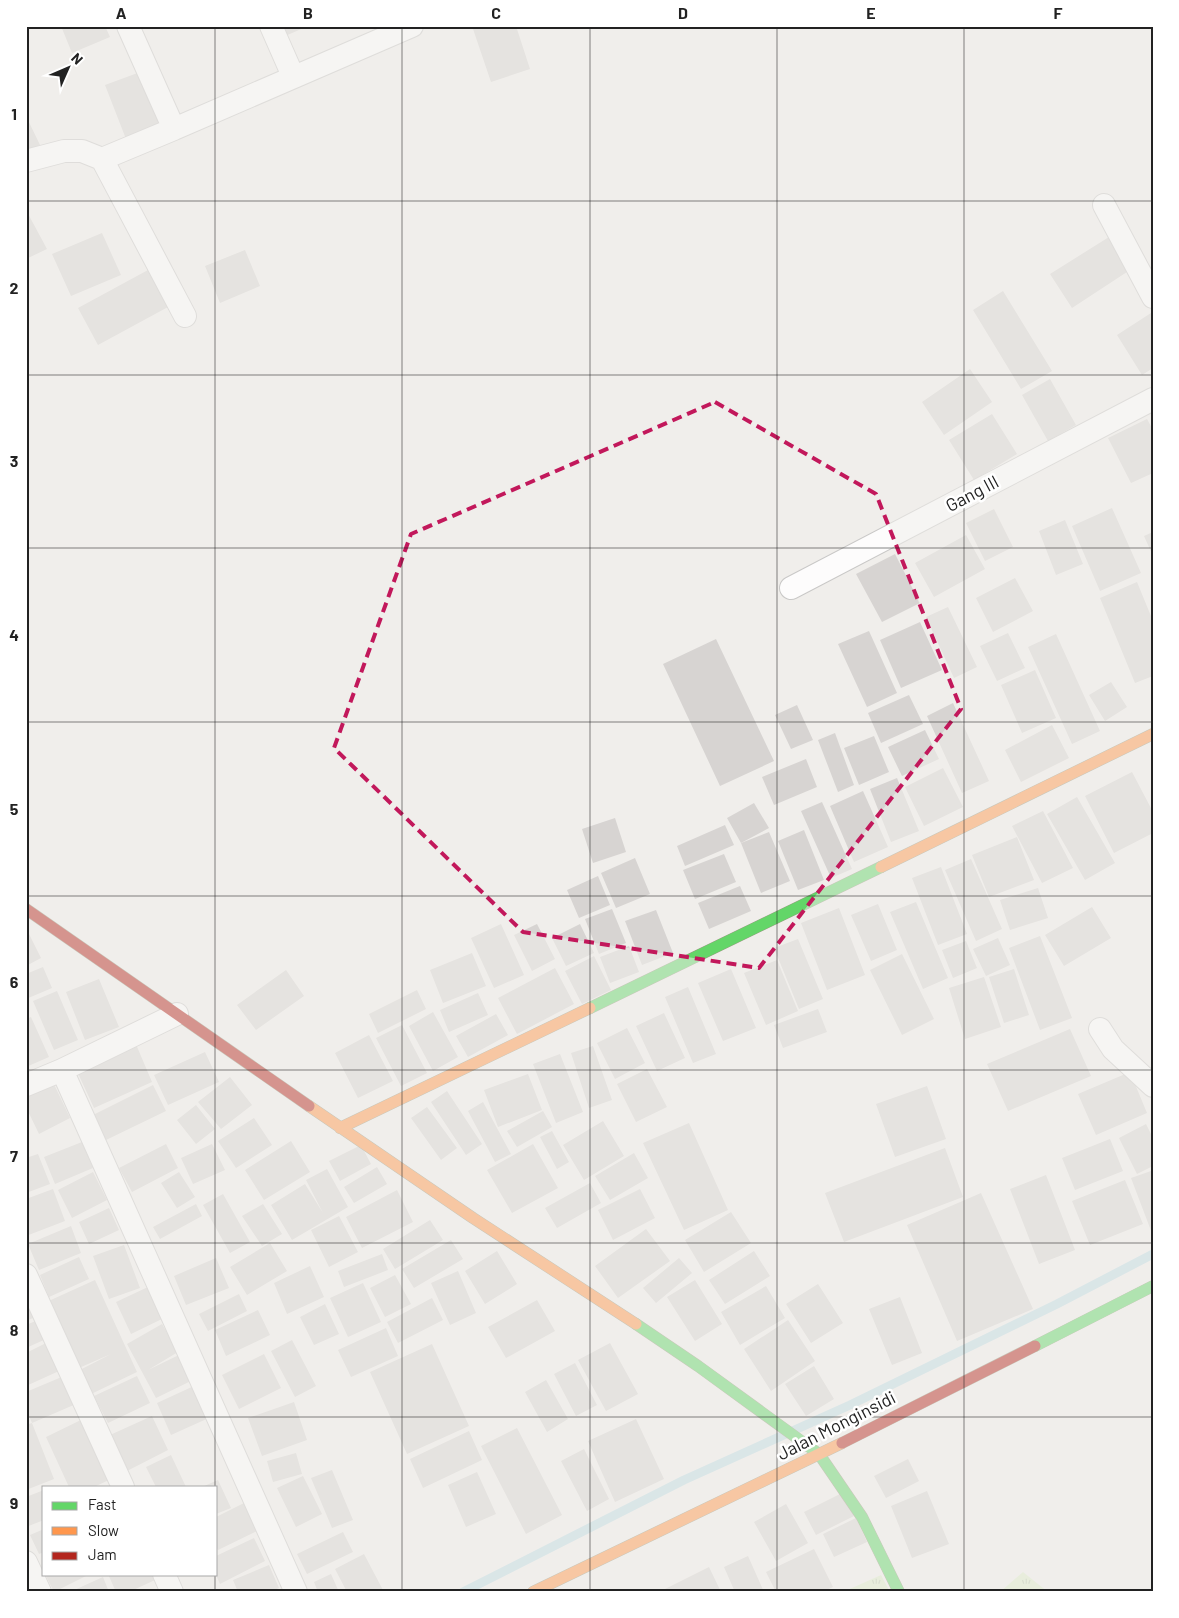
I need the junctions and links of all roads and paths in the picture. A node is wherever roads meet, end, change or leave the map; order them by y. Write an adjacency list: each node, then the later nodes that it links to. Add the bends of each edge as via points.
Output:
1 (128, 26): 5 (street)
2 (271, 26): 4 (street)
3 (412, 26): 4 (street)
4 (293, 76): 5 (street)
5 (174, 129): 6 (street)
6 (102, 160): 7 (street, via 82,150 64,150); 10 (street)
7 (26, 161)
8 (1104, 206): 9 (street)
9 (1153, 298)
10 (186, 316)
11 (1153, 399): 12 (street, Gang III)
12 (791, 588)
13 (1150, 742): 20 (street)
14 (26, 909): 15 (street)
15 (177, 1014): 17 (street); 20 (street)
16 (1100, 1029): 19 (street, via 1113,1049)
17 (62, 1070): 18 (street); 30 (street)
18 (26, 1085)
19 (1153, 1086)
20 (340, 1128): 23 (street, via 698,1366)
21 (26, 1275): 24 (street)
22 (1153, 1286): 23 (street, Jalan Monginsidi)
23 (819, 1454): 25 (street); 31 (street, Jalan Monginsidi)
24 (123, 1486)
25 (862, 1517): 32 (street); 33 (street)
26 (26, 1562): 28 (street)
27 (165, 1576): 29 (street)
28 (40, 1592)
29 (172, 1592)
30 (296, 1592)
31 (533, 1592)
32 (899, 1592)
33 (911, 1592)

